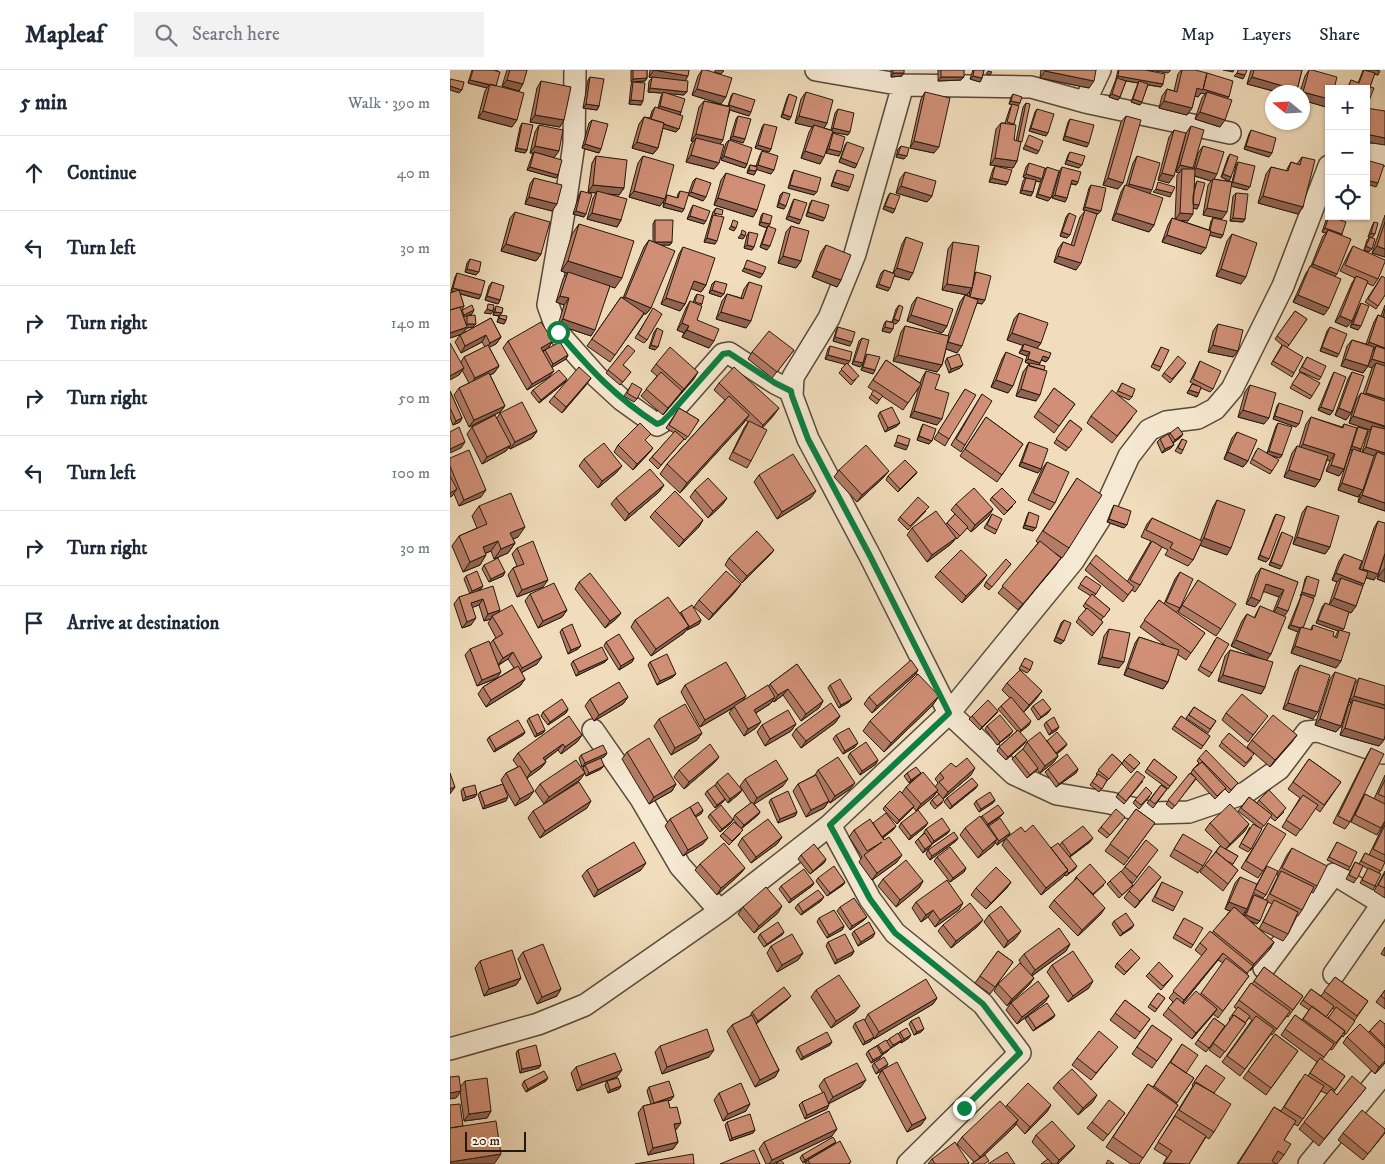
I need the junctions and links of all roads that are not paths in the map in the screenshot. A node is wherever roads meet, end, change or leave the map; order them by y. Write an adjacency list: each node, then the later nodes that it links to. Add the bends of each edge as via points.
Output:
1 (575, 70): 10 (street, via 574,144 548,305 558,332 597,378 657,424 670,414 723,354 729,353)
2 (816, 70): 4 (street)
3 (1100, 70): 5 (street)
4 (903, 85): 5 (street, via 1031,87); 10 (street, via 855,254 829,318 794,377)
5 (1085, 102): 6 (street)
6 (1230, 133)
7 (1370, 154): 8 (street)
8 (1385, 156)
9 (1326, 175): 11 (street, via 1283,286 1232,389 1215,408 1198,418 1166,422 1150,430 1129,456 1101,517 1073,561)
10 (791, 391): 11 (street, via 808,439)
11 (949, 713): 13 (street, via 1014,774 1057,794 1153,813 1189,812 1244,793 1279,769 1308,732 1318,731); 14 (street)
12 (593, 730): 16 (street, via 641,799 680,866)
13 (1384, 752)
14 (830, 825): 16 (street); 21 (street, via 870,899 895,933 983,1004 1020,1053)
15 (1384, 904): 17 (street, via 1334,874); 18 (street)
16 (720, 911): 19 (street, via 585,1005 538,1024)
17 (1264, 968)
18 (1334, 974)
19 (450, 1049)
20 (1385, 1072): 22 (street)
21 (908, 1164)
22 (1309, 1164)

